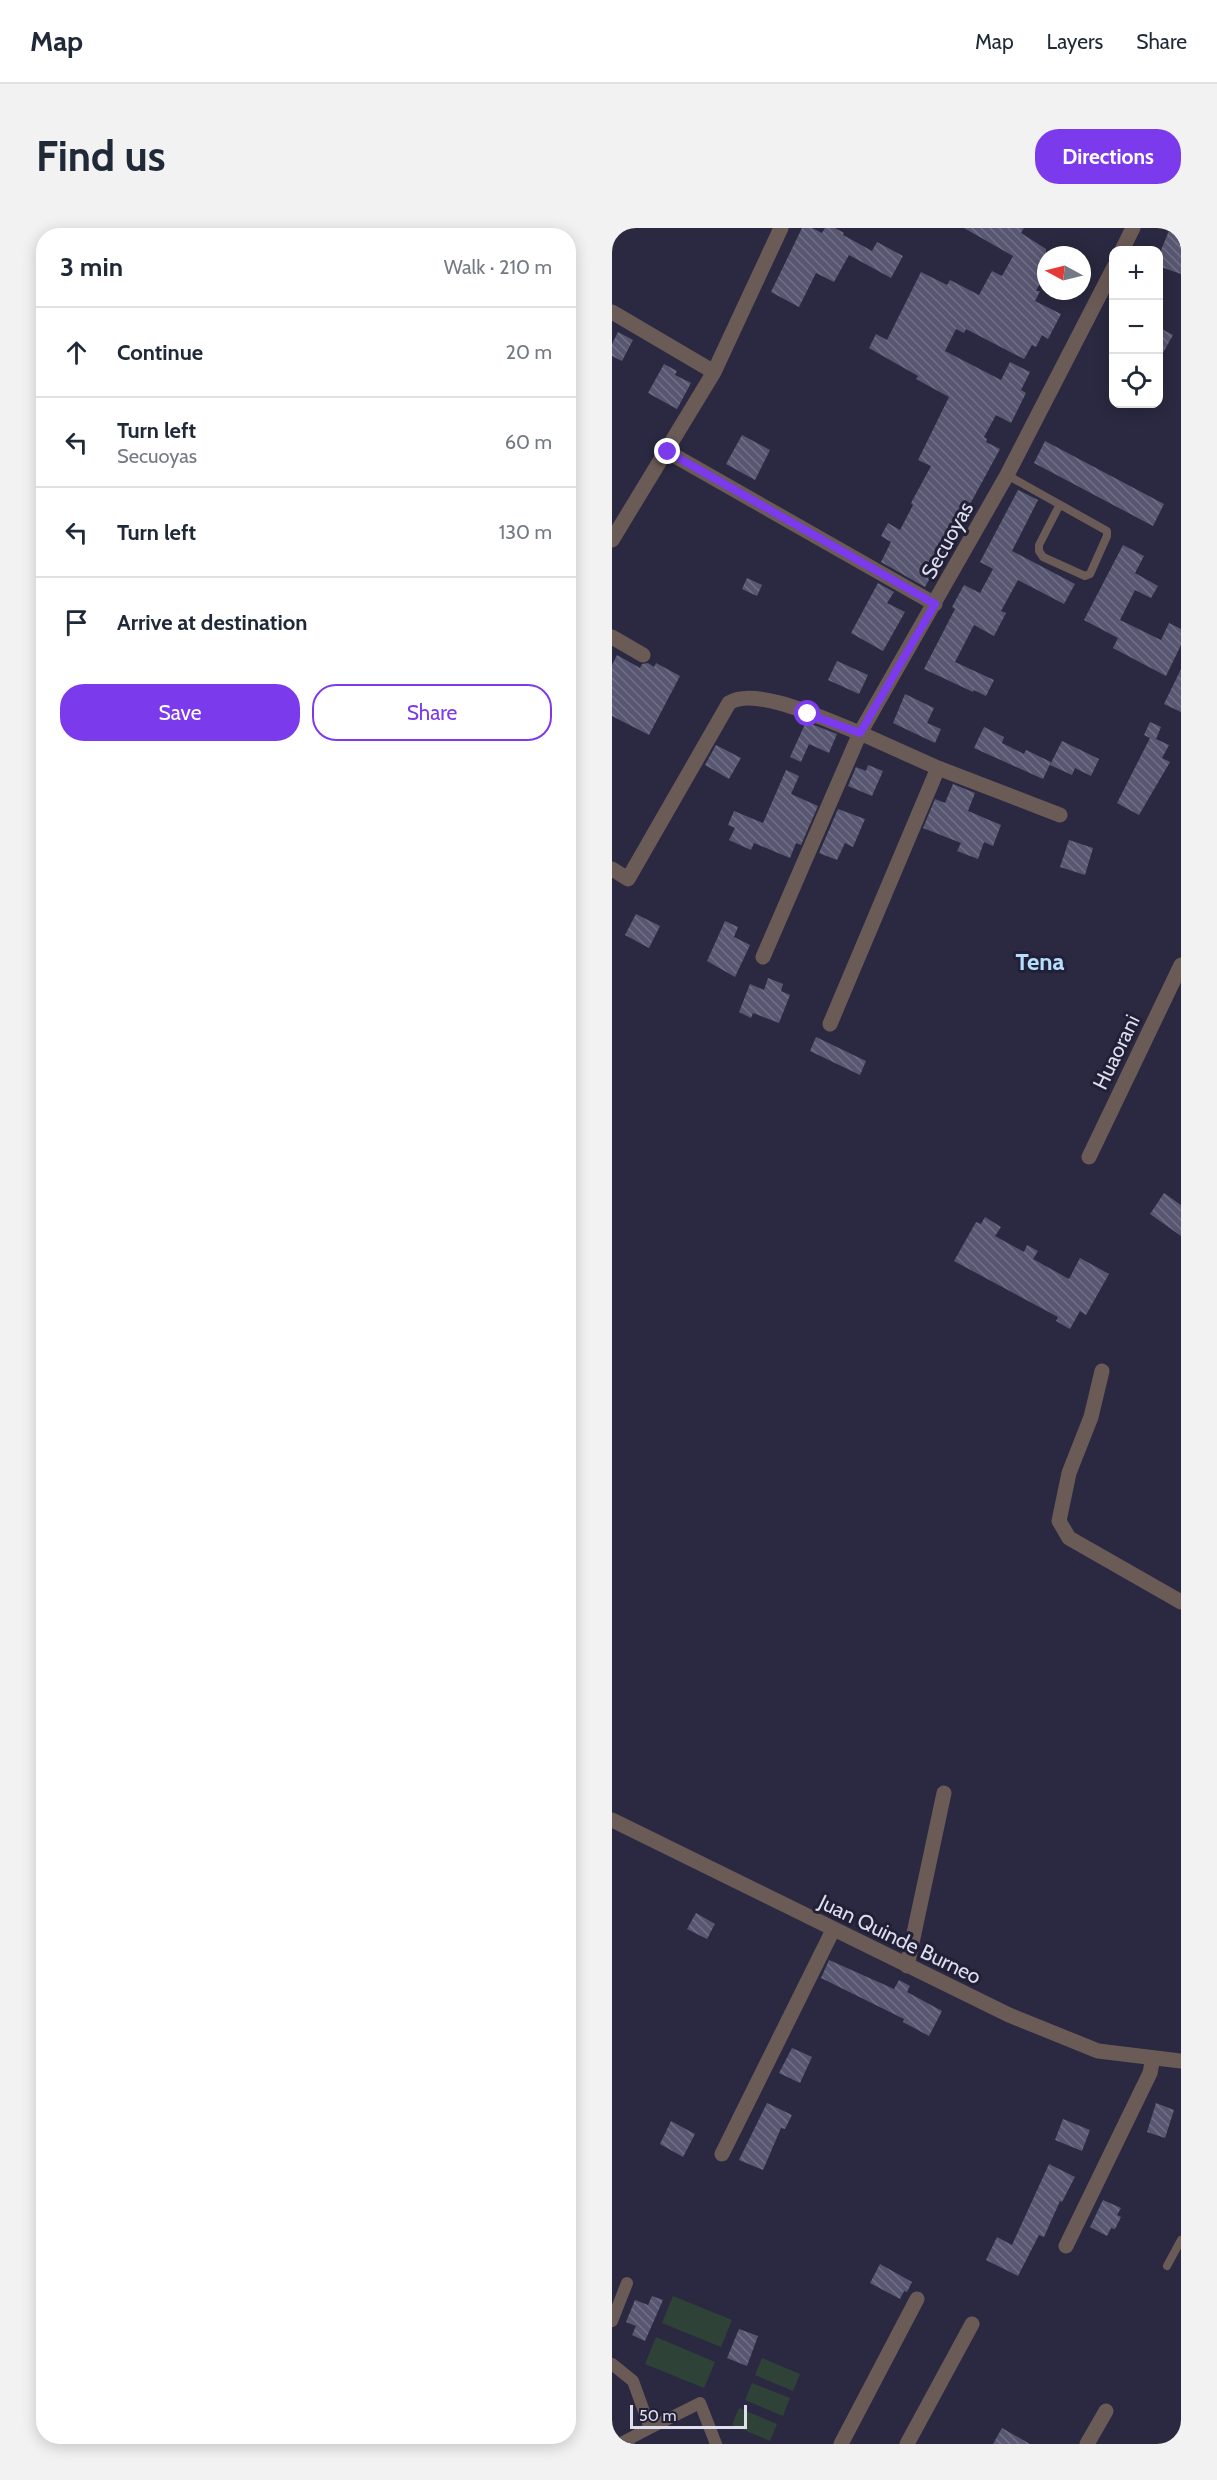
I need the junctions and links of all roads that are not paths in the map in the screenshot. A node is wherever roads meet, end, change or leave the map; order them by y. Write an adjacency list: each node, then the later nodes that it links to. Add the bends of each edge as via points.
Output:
1 (781, 228): 6 (street)
2 (1133, 228): 3 (street)
3 (1124, 246)
4 (1109, 275): 8 (street, Secuoyas)
5 (612, 312): 6 (street)
6 (714, 372): 7 (street)
7 (668, 452): 10 (street); 11 (street)
8 (1007, 475): 9 (lane); 11 (street, Secuoyas)
9 (1059, 506): 9 (lane, via 1039,551 1043,557 1085,576 1090,574 1107,531)
10 (612, 540)
11 (935, 604): 14 (street, Secuoyas)
12 (612, 637): 13 (street)
13 (643, 655)
14 (860, 733): 15 (street); 17 (street, via 771,700 734,699 628,879); 18 (street, Secuoyas)
15 (938, 768): 16 (street); 20 (street)
16 (1060, 815)
17 (612, 869)
18 (763, 957)
19 (1181, 965): 21 (street, Huaorani)
20 (830, 1024)
21 (1089, 1156)
22 (1102, 1371): 23 (street, via 1091,1416 1069,1473 1059,1521 1069,1538)
23 (1181, 1602)
24 (944, 1793): 27 (street)
25 (612, 1820): 26 (street, Juan Quinde Burneo)
26 (832, 1930): 27 (street, Juan Quinde Burneo); 30 (street)
27 (907, 1966): 28 (street, Juan Quinde Burneo, via 1009,2015 1098,2051)
28 (1153, 2058): 29 (street, Juan Quinde Burneo); 32 (street, via 1150,2073)
29 (1181, 2061)
30 (722, 2154)
31 (1181, 2240): 33 (lane)
32 (1066, 2247)
33 (1167, 2266)
34 (627, 2283): 36 (street)
35 (918, 2299): 43 (street)
36 (612, 2321)
37 (972, 2324): 44 (street)
38 (612, 2364): 40 (street, via 633,2381)
39 (1106, 2411): 45 (street)
40 (650, 2428): 41 (street); 42 (street, via 700,2403)
41 (619, 2444)
42 (716, 2444)
43 (841, 2444)
44 (907, 2444)
45 (1087, 2444)

